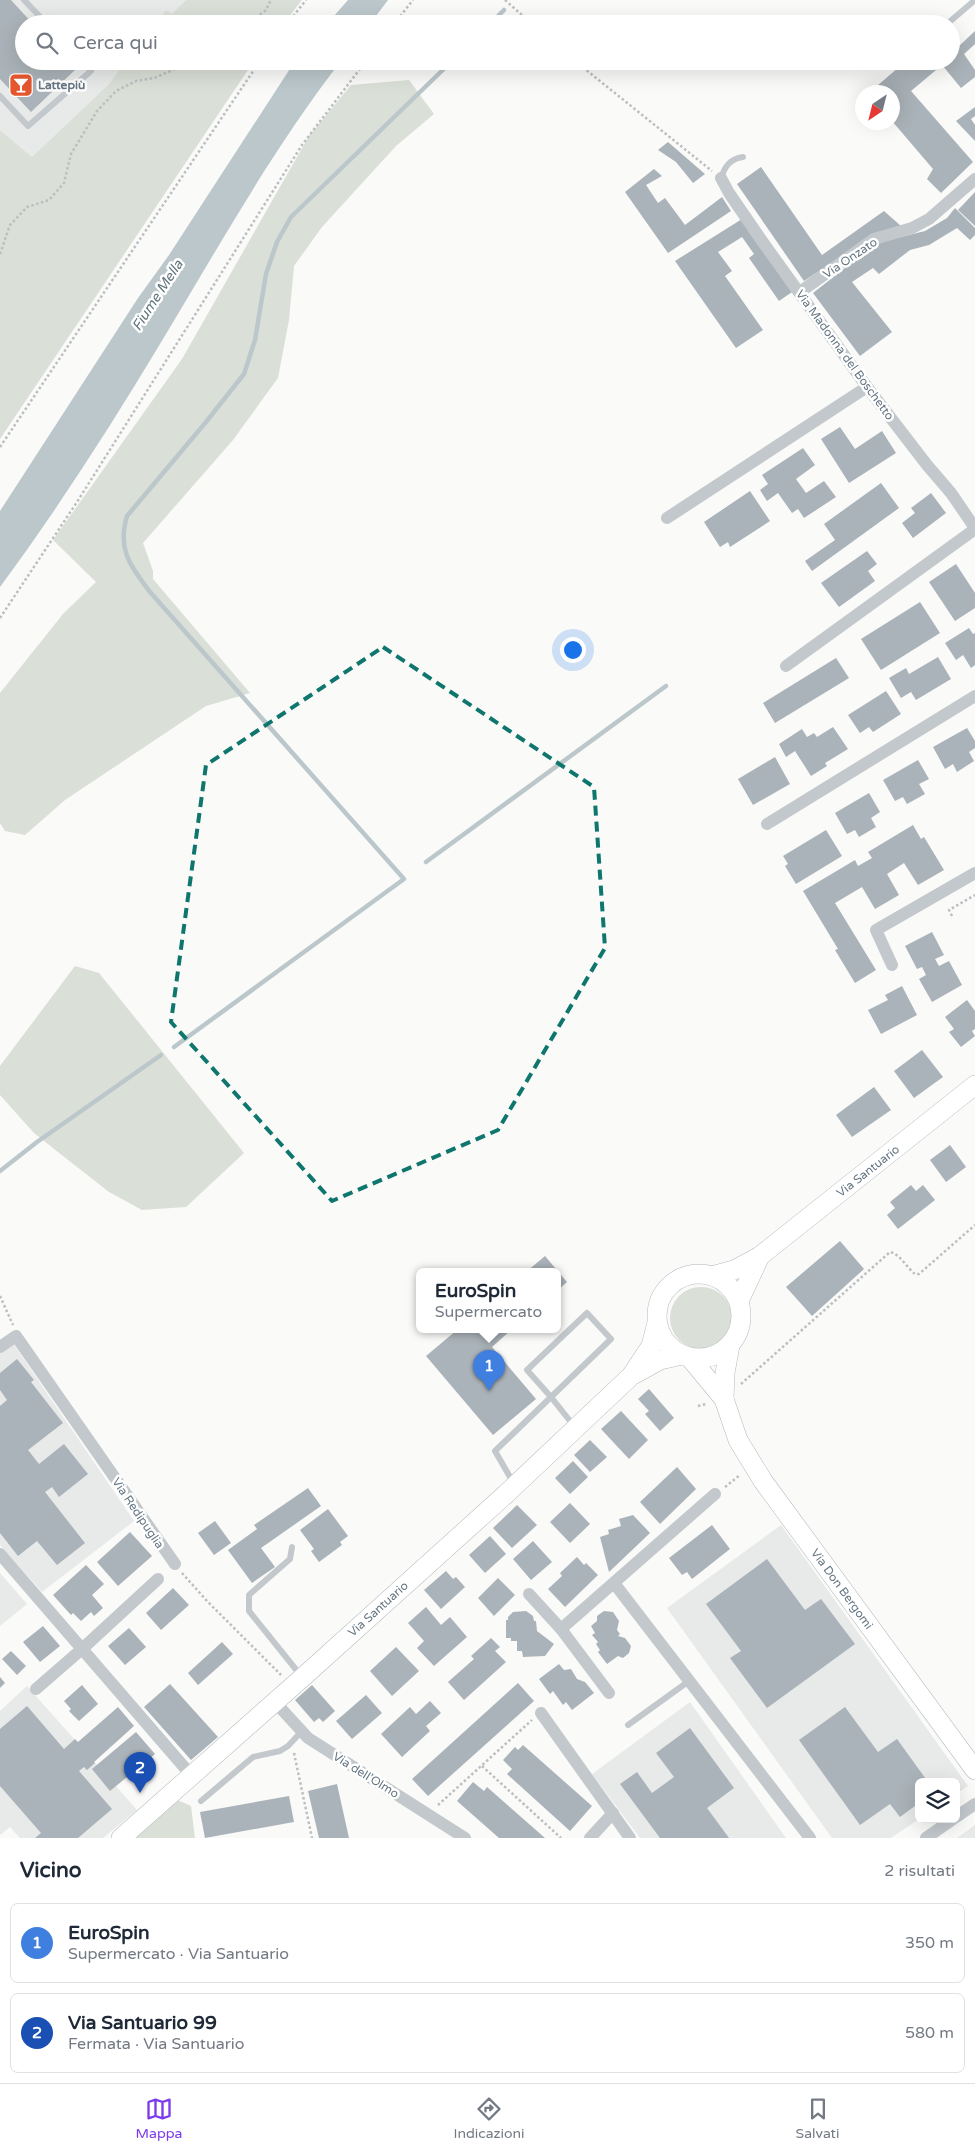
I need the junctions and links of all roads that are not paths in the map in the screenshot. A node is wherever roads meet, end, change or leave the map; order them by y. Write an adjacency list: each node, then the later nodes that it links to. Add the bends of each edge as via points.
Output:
1 (24, 0): 3 (lane)
2 (975, 0): 4 (lane)
3 (38, 15)
4 (958, 15)
5 (91, 70): 6 (lane, via 28,126)
6 (0, 96)
7 (743, 157): 8 (lane, via 724,167)
8 (721, 178): 10 (street, Via Madonna del Boschetto, via 728,193)
9 (975, 179): 10 (street, Via Onzato, via 929,219 912,228 874,239)
10 (800, 292): 11 (street, Via Madonna del Boschetto)
11 (868, 387): 12 (street); 13 (street, Via Madonna del Boschetto)
12 (667, 518)
13 (975, 529): 14 (street)
14 (786, 666)
15 (975, 696): 16 (street)
16 (766, 824)
17 (975, 873): 18 (street, via 876,930)
18 (892, 965)
19 (975, 1085): 20 (street, Via Santuario)
20 (760, 1256): 21 (street, Via Santuario, via 734,1270); 22 (street, Via Santuario)
21 (712, 1276): 22 (street, via 732,1290); 23 (street, via 698,1274 672,1284 662,1295 657,1308)
22 (738, 1301): 24 (street, via 741,1316 738,1332)
23 (657, 1323): 26 (street, via 670,1347); 27 (street, Via Santuario, via 651,1346)
24 (730, 1345): 26 (street, via 719,1354 705,1358); 28 (street, Via Don Bergomi, via 725,1373)
25 (0, 1347): 35 (street, Via Redipuglia, via 16,1336)
26 (686, 1356): 27 (street, Via Santuario, via 660,1360); 28 (street, Via Don Bergomi)
27 (631, 1376): 30 (street, Via Santuario)
28 (731, 1394): 49 (street, Via Don Bergomi, via 738,1440 763,1481)
29 (551, 1397): 29 (lane, via 611,1339 587,1314 527,1370); 30 (lane); 31 (lane, via 495,1451)
30 (576, 1428): 31 (street, Via Santuario)
31 (515, 1485): 42 (street, Via Santuario)
32 (715, 1494): 37 (street)
33 (292, 1547): 42 (lane, via 290,1559 249,1595 249,1611)
34 (0, 1554): 40 (street)
35 (175, 1564)
36 (158, 1578): 40 (street)
37 (614, 1583): 39 (street); 41 (street)
38 (529, 1594): 39 (street)
39 (561, 1629): 44 (street)
40 (82, 1650): 43 (street); 50 (street)
41 (689, 1681): 47 (lane); 60 (street)
42 (298, 1682): 45 (street, Via Santuario)
43 (36, 1689)
44 (609, 1694)
45 (275, 1702): 48 (street, Via dell'Olmo); 50 (street, Via Santuario)
46 (541, 1712): 53 (street)
47 (628, 1725)
48 (302, 1731): 51 (lane, via 280,1751 253,1757); 57 (street, Via dell'Olmo, via 351,1767)
49 (975, 1770)
50 (191, 1776): 56 (street, Via Santuario)
51 (201, 1802)
52 (975, 1804): 54 (street)
53 (613, 1813): 58 (street); 59 (street)
54 (960, 1814)
55 (948, 1823): 61 (street)
56 (121, 1838)
57 (465, 1838)
58 (590, 1838)
59 (630, 1838)
60 (810, 1838)
61 (926, 1838)

